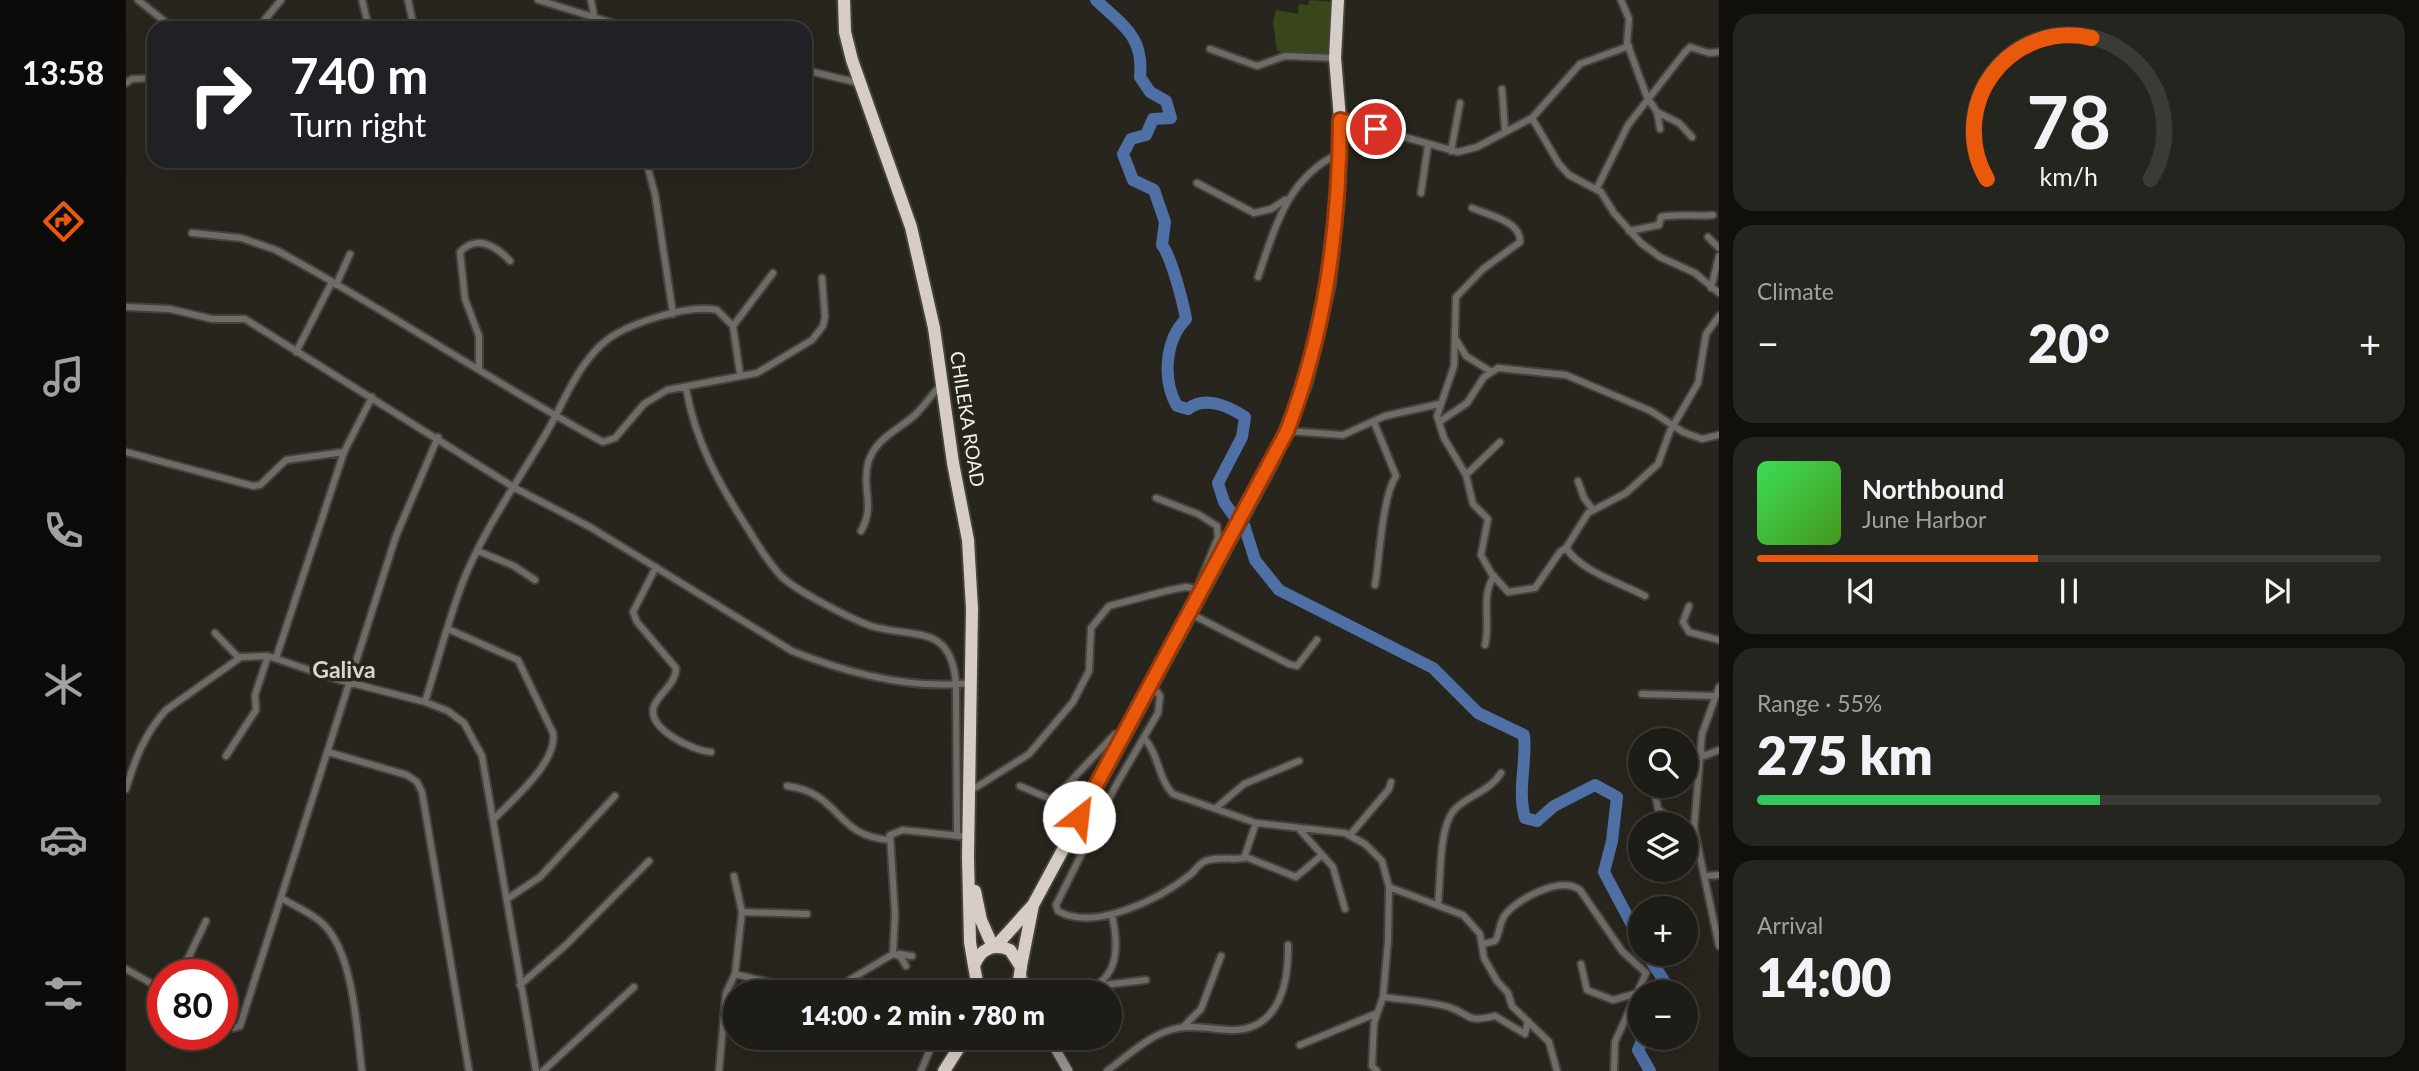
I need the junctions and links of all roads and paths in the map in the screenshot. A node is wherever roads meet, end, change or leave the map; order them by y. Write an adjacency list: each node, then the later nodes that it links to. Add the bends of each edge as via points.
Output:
1 (138, 0): 12 (street)
2 (281, 0): 13 (street)
3 (362, 0): 14 (street)
4 (408, 0): 15 (street)
5 (538, 0): 11 (street)
6 (592, 0): 11 (street)
7 (844, 0): 24 (highway, CHILEKA ROAD, via 845,32)
8 (852, 0): 125 (highway, via 860,58 918,232 940,327 973,538 979,611)
9 (1338, 0): 20 (highway)
10 (1621, 0): 17 (street, via 1629,19)
11 (594, 16): 16 (street)
12 (164, 21)
13 (264, 21)
14 (367, 21)
15 (412, 21)
16 (607, 21)
17 (1629, 46): 26 (street); 29 (street, via 1580,64)
18 (1210, 49): 20 (street, via 1257,66 1285,56)
19 (1719, 52): 26 (street, via 1690,47)
20 (1335, 58): 30 (highway)
21 (812, 71): 24 (street)
22 (147, 78): 23 (street)
23 (126, 83)
24 (861, 84): 66 (highway, CHILEKA ROAD, via 911,227 934,328)
25 (1502, 89): 31 (street)
26 (1647, 97): 28 (street); 39 (street)
27 (1460, 103): 35 (street)
28 (1657, 112): 32 (street); 33 (street, via 1679,123)
29 (1532, 118): 31 (street); 39 (street, via 1551,155 1569,175)
30 (1340, 120): 34 (street); 36 (highway)
31 (1505, 130): 35 (street, via 1466,152)
32 (1660, 130)
33 (1692, 137)
34 (1428, 145): 35 (street); 40 (street)
35 (1451, 150)
36 (1340, 154): 41 (street, via 1304,177); 74 (highway, via 1329,285 1306,383)
37 (648, 168): 58 (street)
38 (1197, 183): 41 (street, via 1254,213)
39 (1597, 188): 44 (street)
40 (1421, 193)
41 (1287, 199): 52 (street)
42 (1472, 208): 61 (street, via 1510,224 1518,231 1520,242 1483,269 1456,298)
43 (1713, 215): 44 (street, via 1675,213 1661,218 1659,225)
44 (1629, 231): 55 (street, via 1660,257 1695,273)
45 (192, 233): 54 (street, via 241,238 276,250)
46 (1708, 237): 47 (street)
47 (1719, 248)
48 (350, 254): 54 (street)
49 (1719, 256): 55 (street)
50 (510, 261): 63 (street, via 482,242 460,252 465,299 479,336)
51 (773, 273): 60 (street)
52 (1258, 277)
53 (822, 278): 65 (street, via 825,317 819,333 765,369)
54 (334, 283): 62 (street); 63 (street)
55 (1711, 288): 56 (street)
56 (1719, 293)
57 (126, 307): 62 (street, via 245,319)
58 (673, 314): 60 (street, via 698,308 717,310); 70 (street, via 625,329 600,345 575,378)
59 (1719, 316): 73 (street, via 1706,334 1698,383)
60 (733, 326): 65 (street)
61 (1456, 339): 64 (street, via 1466,356); 69 (street, via 1452,376)
62 (296, 352): 68 (street)
63 (479, 368): 70 (street)
64 (1490, 371): 72 (street, via 1466,403); 73 (street, via 1566,375 1651,411)
65 (740, 374): 67 (street)
66 (941, 385): 85 (street, via 870,456 866,471 869,515); 105 (highway, CHILEKA ROAD, via 968,540)
67 (686, 387): 70 (street, via 653,397 609,442); 106 (street, via 694,426 719,484 782,578 865,624 934,639 951,661)
68 (372, 397): 76 (street); 79 (street)
69 (1439, 404): 71 (street); 72 (street)
70 (555, 418): 82 (street)
71 (1374, 422): 74 (street, via 1343,436); 91 (street, via 1396,476 1383,514)
72 (1438, 422): 80 (street)
73 (1673, 427): 75 (street, via 1702,439); 84 (street, via 1658,464 1626,493)
74 (1287, 431): 92 (highway)
75 (1719, 435)
76 (438, 437): 82 (street); 104 (street, via 396,536)
77 (1500, 442): 80 (street)
78 (126, 452): 79 (street, via 253,486 294,457)
79 (344, 452): 102 (street)
80 (1466, 475): 89 (street, via 1473,504 1488,519 1481,555)
81 (1578, 481): 84 (street)
82 (515, 488): 87 (street); 88 (street)
83 (1156, 498): 92 (street, via 1217,526 1218,537)
84 (1593, 510): 86 (street)
85 (861, 531)
86 (1566, 548): 89 (street, via 1535,588 1508,592); 93 (street, via 1585,565)
87 (478, 551): 90 (street); 96 (street)
88 (656, 567): 106 (street, via 769,639 810,658 908,682); 116 (street, via 633,612 676,668 676,676 654,707 655,715 678,741 698,751)
89 (1494, 576): 100 (street, via 1486,588 1489,630)
90 (535, 580)
91 (1375, 585)
92 (1200, 589): 95 (highway); 125 (street, via 1170,590 1116,603 1102,612 1089,637 1089,670 1073,702 1030,754)
93 (1645, 596)
94 (1689, 607): 99 (street, via 1685,628)
95 (1191, 614): 98 (street, via 1297,666); 107 (highway)
96 (448, 629): 111 (street); 130 (street, via 518,660 553,733 554,747 545,761)
97 (215, 633): 103 (street)
98 (1317, 640)
99 (1719, 640)
100 (1485, 645)
101 (268, 656): 102 (street); 103 (street); 118 (street, via 255,695 256,710)
102 (276, 658): 104 (street)
103 (239, 659): 120 (street, via 166,710)
104 (349, 682): 111 (street); 117 (street)
105 (971, 683): 106 (street); 134 (highway, CHILEKA ROAD)
106 (956, 685): 134 (street)
107 (1152, 685): 112 (highway); 113 (street, via 1161,704)
108 (1719, 687): 110 (street)
109 (1642, 694): 110 (street)
110 (1717, 696): 114 (street)
111 (425, 702): 130 (street, via 464,723 475,739)
112 (1125, 736): 124 (street, via 1115,734 1106,741 1082,773 1053,800); 147 (highway)
113 (1144, 738): 128 (street, via 1173,794); 151 (street, via 1056,905 1059,912 1074,918)
114 (1700, 750): 115 (street, via 1704,756); 129 (street)
115 (1719, 750)
116 (711, 751)
117 (328, 752): 144 (street); 191 (street, via 407,775 422,792)
118 (226, 756)
119 (1299, 761): 128 (street, via 1244,784)
120 (129, 767): 126 (street)
121 (1502, 773): 146 (street, via 1452,814 1438,863)
122 (1391, 782): 133 (street)
123 (787, 786): 135 (street, via 822,796 863,836)
124 (1020, 786)
125 (975, 788): 156 (highway, via 976,902)
126 (126, 789)
127 (615, 796): 145 (street, via 540,877)
128 (1216, 808): 131 (street)
129 (1695, 812)
130 (493, 820): 145 (street)
131 (1256, 823): 132 (street); 138 (street)
132 (1299, 829): 133 (street); 137 (street)
133 (1350, 835): 143 (street, via 1382,861)
134 (962, 836): 135 (street, via 903,830 890,835); 168 (highway, CHILEKA ROAD, via 968,857)
135 (890, 840): 157 (street)
136 (1698, 844): 142 (street)
137 (1322, 855): 138 (street, via 1296,877); 148 (street, via 1332,867)
138 (1246, 856): 151 (street, via 1203,862 1159,896)
139 (649, 861): 176 (street)
140 (1719, 875): 142 (street)
141 (734, 876): 149 (street)
142 (1706, 876): 155 (street)
143 (1389, 887): 146 (street); 179 (street)
144 (281, 898): 183 (street); 190 (street, via 318,919 341,951)
145 (507, 900): 176 (street)
146 (1438, 904): 153 (street, via 1468,918)
147 (1033, 905): 156 (highway); 164 (highway)
148 (1345, 909)
149 (742, 912): 150 (street); 165 (street)
150 (807, 914)
151 (1112, 915): 171 (street, via 1118,949)
152 (206, 921): 160 (street)
153 (1483, 944): 173 (street, via 1495,942 1503,918 1536,891 1577,887 1622,951 1645,971); 182 (street, via 1491,972 1512,1006)
154 (1288, 945): 184 (street, via 1282,998 1251,1027)
155 (1719, 946)
156 (994, 947): 164 (highway, via 1010,950); 168 (highway, via 983,951)
157 (895, 954): 158 (street); 162 (street); 167 (street)
158 (912, 956)
159 (1222, 956): 184 (street, via 1201,1009)
160 (188, 959)
161 (1581, 964): 178 (street, via 1587,990 1613,1000)
162 (906, 966)
163 (126, 969): 174 (street)
164 (1021, 970): 169 (highway); 170 (main road)
165 (735, 974): 166 (street); 194 (street, via 727,987)
166 (759, 980)
167 (853, 980)
168 (973, 980)
169 (1017, 980)
170 (1024, 980)
171 (1103, 980)
172 (1146, 980): 175 (street)
173 (1641, 980)
174 (147, 981)
175 (1122, 983)
176 (520, 985): 192 (street)
177 (634, 987): 193 (street)
178 (1628, 996)
179 (1383, 997): 181 (street); 182 (street, via 1448,1007 1469,1018 1494,1016 1525,1034)
180 (1628, 1009): 189 (street, via 1615,1042)
181 (1375, 1014): 185 (street); 199 (street, via 1372,1066)
182 (1528, 1021): 200 (street, via 1549,1041)
183 (238, 1027)
184 (1183, 1027): 198 (street, via 1158,1035)
185 (1300, 1045)
186 (930, 1050): 195 (street)
187 (954, 1050): 196 (highway)
188 (1056, 1050): 197 (main road)
189 (1613, 1070)
190 (362, 1071)
191 (469, 1071)
192 (536, 1071)
193 (543, 1071)
194 (719, 1071)
195 (921, 1071)
196 (944, 1071)
197 (1068, 1071)
198 (1107, 1071)
199 (1377, 1071)
200 (1557, 1071)

